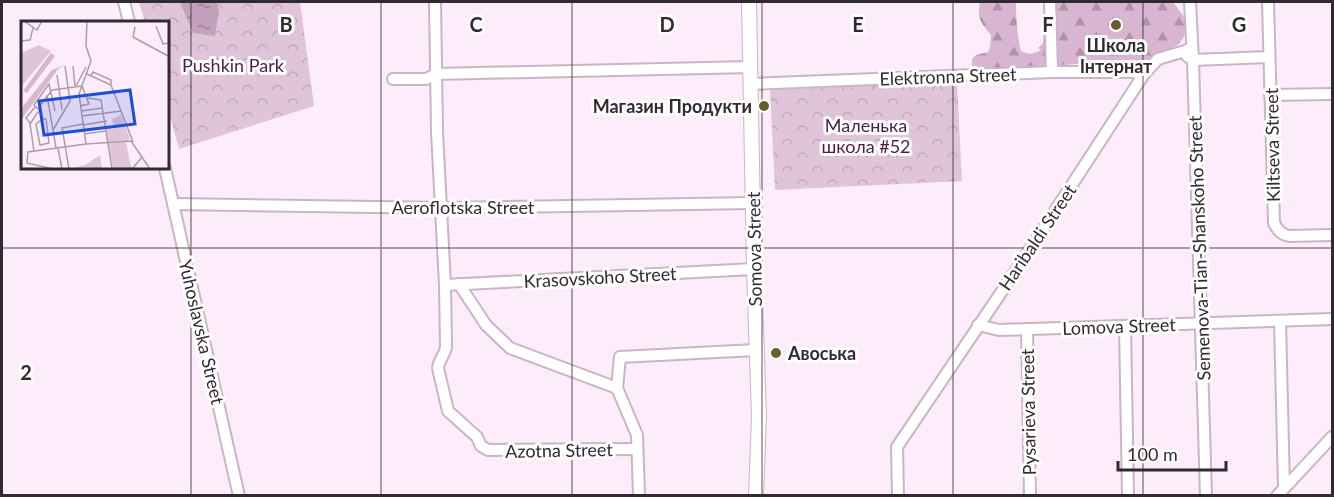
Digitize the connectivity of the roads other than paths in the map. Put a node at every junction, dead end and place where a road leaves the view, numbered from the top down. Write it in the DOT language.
graph roads {
  1 [pos="124,2"];
  2 [pos="435,2"];
  3 [pos="749,2"];
  4 [pos="1050,2"];
  5 [pos="1190,2"];
  6 [pos="1268,2"];
  7 [pos="129,21"];
  8 [pos="1192,47"];
  9 [pos="1179,53"];
  10 [pos="1269,57"];
  11 [pos="1193,60"];
  12 [pos="751,67"];
  13 [pos="1052,72"];
  14 [pos="436,74"];
  15 [pos="1144,74"];
  16 [pos="393,79"];
  17 [pos="752,84"];
  18 [pos="1332,94"];
  19 [pos="1270,95"];
  20 [pos="165,170"];
  21 [pos="753,203"];
  22 [pos="173,204"];
  23 [pos="442,208"];
  24 [pos="1332,234"];
  25 [pos="754,269"];
  26 [pos="459,284"];
  27 [pos="446,285"];
  28 [pos="1332,320"];
  29 [pos="1280,321"];
  30 [pos="1201,323"];
  31 [pos="978,325"];
  32 [pos="1125,326"];
  33 [pos="1027,329"];
  34 [pos="756,350"];
  35 [pos="617,388"];
  36 [pos="1332,438"];
  37 [pos="637,448"];
  38 [pos="1280,492"];
  39 [pos="239,495"];
  40 [pos="639,495"];
  41 [pos="756,495"];
  42 [pos="898,495"];
  43 [pos="1030,495"];
  44 [pos="1128,495"];
  45 [pos="1206,495"];
  1 -- 7 [label="street"];
  2 -- 14 [label="street, Azotna Street"];
  3 -- 12 [label="main road, Somova Street"];
  4 -- 13 [label="street"];
  5 -- 8 [label="street, Semenova-Tian-Shanskoho Street"];
  6 -- 10 [label="street, Kiltseva Street"];
  8 -- 9 [label="street, Haribaldi Street"];
  8 -- 11 [label="street, Semenova-Tian-Shanskoho Street"];
  9 -- 11 [label="street"];
  9 -- 15 [label="street, Haribaldi Street"];
  10 -- 11 [label="street"];
  10 -- 19 [label="street, Kiltseva Street"];
  11 -- 30 [label="street, Semenova-Tian-Shanskoho Street"];
  12 -- 14 [label="street"];
  12 -- 17 [label="main road, Somova Street"];
  13 -- 15 [label="street, Elektronna Street"];
  13 -- 17 [label="street, Elektronna Street"];
  14 -- 16 [label="street"];
  14 -- 23 [label="street, Azotna Street"];
  15 -- 31 [label="street, Haribaldi Street"];
  17 -- 21 [label="main road, Somova Street"];
  18 -- 19 [label="street"];
  19 -- 24 [label="street, Kiltseva Street"];
  20 -- 22 [label="street, Yuhoslavska Street"];
  21 -- 23 [label="street, Aeroflotska Street"];
  21 -- 25 [label="main road, Somova Street"];
  22 -- 23 [label="street, Aeroflotska Street"];
  22 -- 39 [label="street, Yuhoslavska Street"];
  23 -- 27 [label="street, Azotna Street"];
  25 -- 26 [label="street, Krasovskoho Street"];
  25 -- 34 [label="main road, Somova Street"];
  26 -- 27 [label="street, Krasovskoho Street"];
  26 -- 35 [label="street"];
  27 -- 37 [label="street, Azotna Street"];
  28 -- 29 [label="street, Lomova Street"];
  29 -- 30 [label="street, Lomova Street"];
  29 -- 38 [label="street"];
  30 -- 32 [label="street, Lomova Street"];
  30 -- 45 [label="street, Semenova-Tian-Shanskoho Street"];
  31 -- 33 [label="street, Lomova Street"];
  31 -- 42 [label="street, Haribaldi Street"];
  32 -- 33 [label="street, Lomova Street"];
  32 -- 44 [label="street"];
  33 -- 43 [label="street, Pysarieva Street"];
  34 -- 35 [label="street, Azotna Street"];
  34 -- 41 [label="main road, Somova Street"];
  35 -- 37 [label="street, Azotna Street"];
  36 -- 38 [label="street"];
  37 -- 40 [label="street, Azotna Street"];
}
